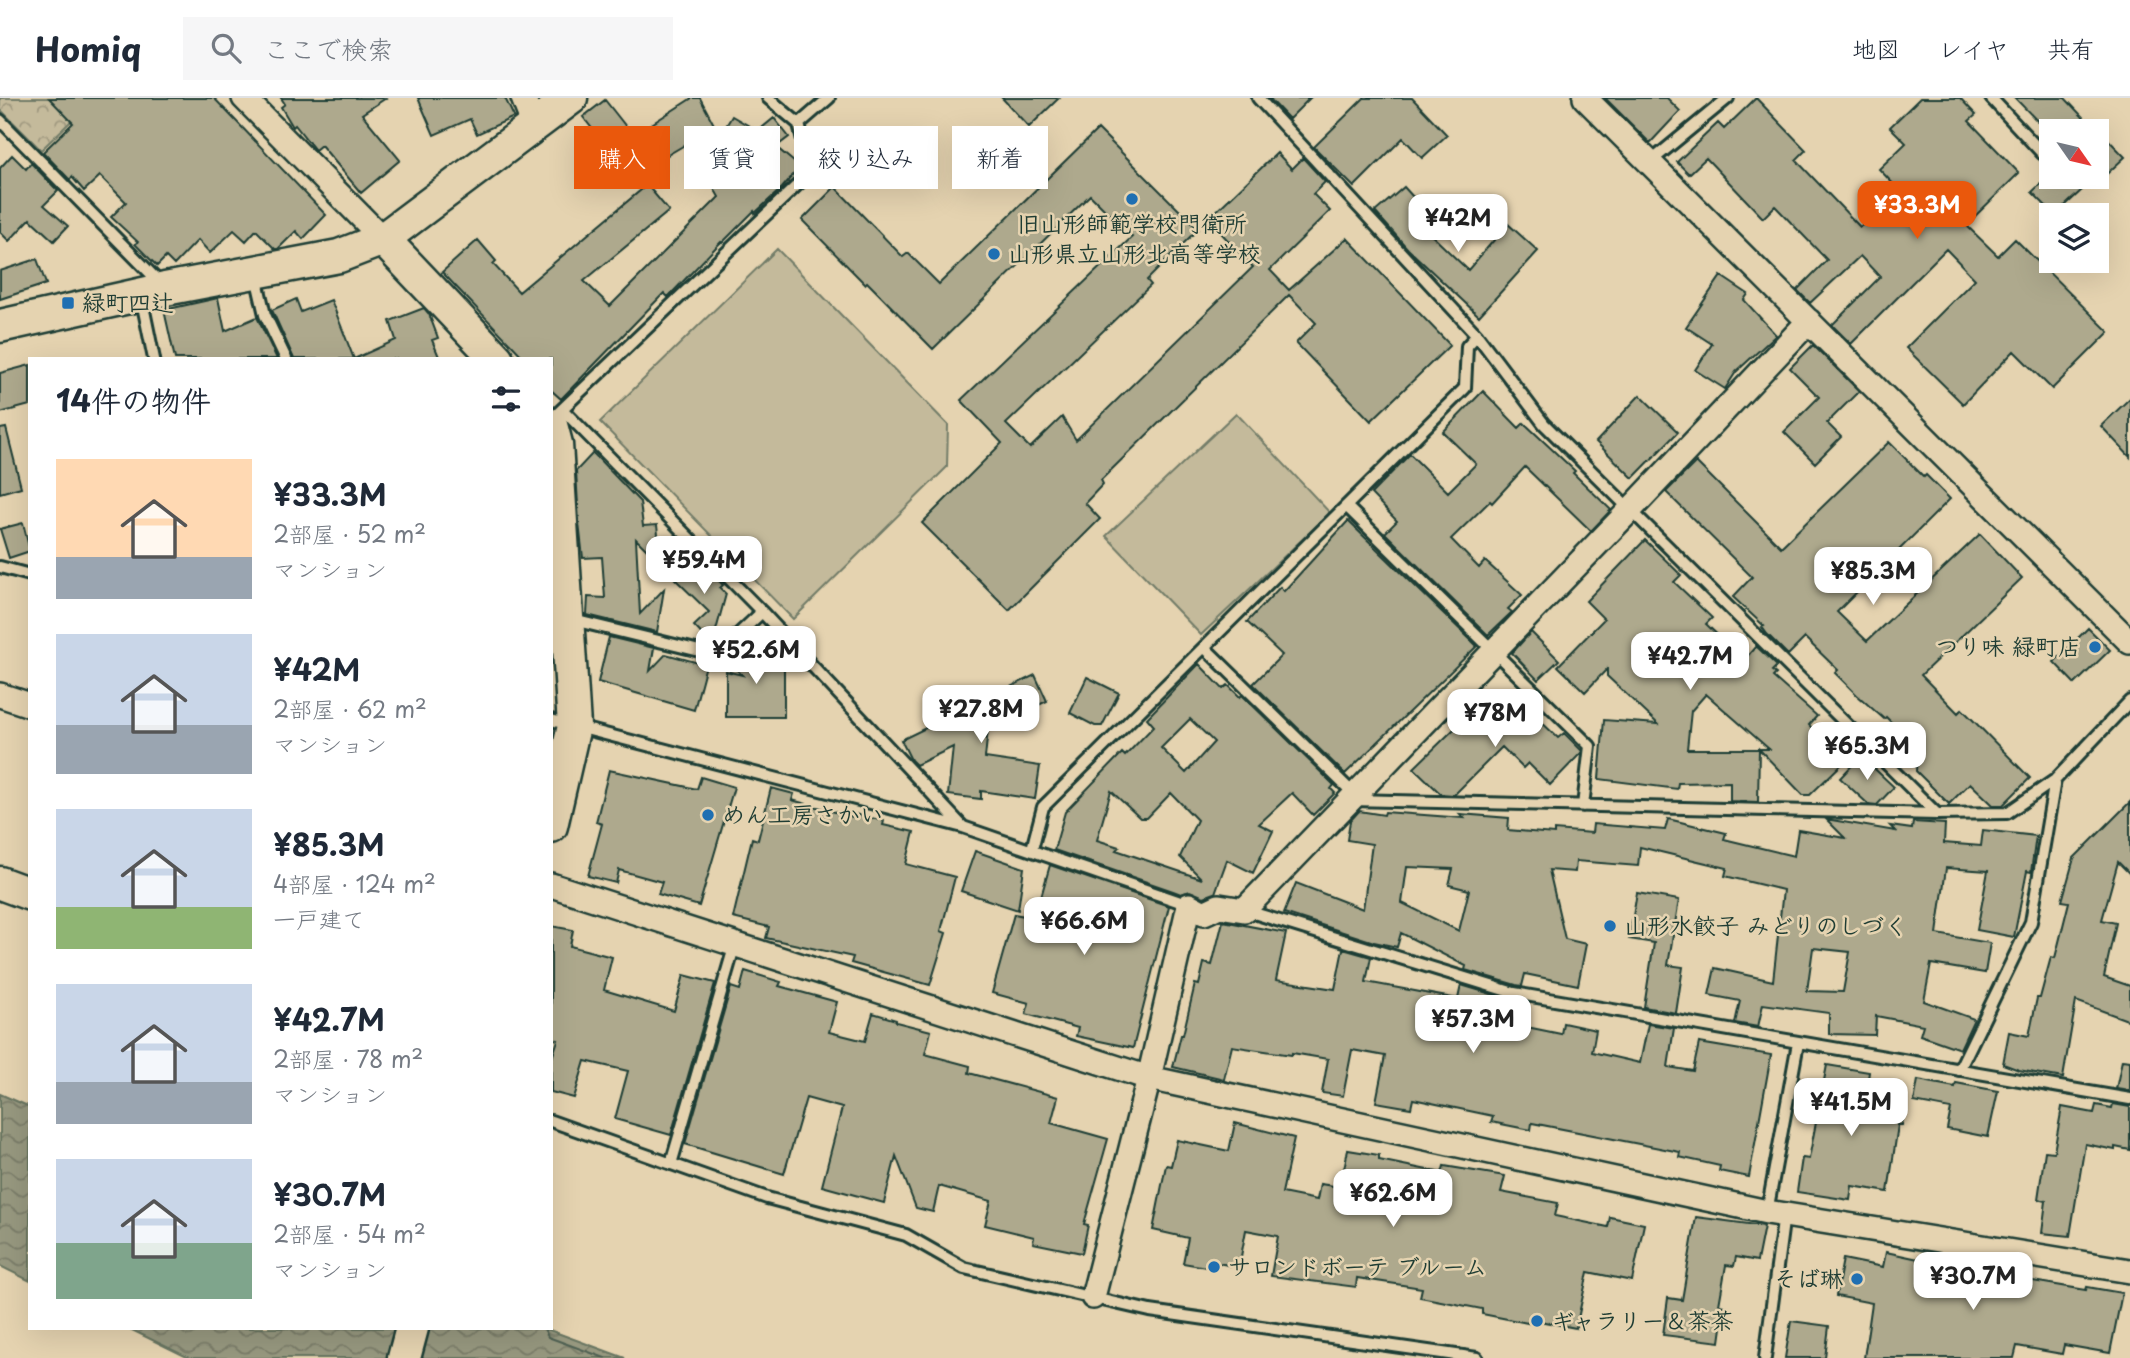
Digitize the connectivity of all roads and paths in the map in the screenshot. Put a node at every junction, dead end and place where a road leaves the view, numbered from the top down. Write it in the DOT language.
graph roads {
  1 [pos="244,98"];
  2 [pos="571,98"];
  3 [pos="768,98"];
  4 [pos="829,98"];
  5 [pos="1258,98"];
  6 [pos="1585,98"];
  7 [pos="1728,98"];
  8 [pos="1991,98"];
  9 [pos="528,112"];
  10 [pos="0,120"];
  11 [pos="799,124"];
  12 [pos="2039,151"];
  13 [pos="1648,163"];
  14 [pos="383,239"];
  15 [pos="256,272"];
  16 [pos="153,291"];
  17 [pos="1809,321"];
  18 [pos="0,326"];
  19 [pos="1477,335"];
  20 [pos="154,357"];
  21 [pos="285,357"];
  22 [pos="496,357"];
  23 [pos="557,418"];
  24 [pos="554,468"];
  25 [pos="1346,506"];
  26 [pos="1630,510"];
  27 [pos="0,567"];
  28 [pos="28,574"];
  29 [pos="762,612"];
  30 [pos="567,619"];
  31 [pos="2130,642"];
  32 [pos="1204,647"];
  33 [pos="1494,651"];
  34 [pos="0,695"];
  35 [pos="2130,701"];
  36 [pos="28,704"];
  37 [pos="562,723"];
  38 [pos="2055,780"];
  39 [pos="1352,797"];
  40 [pos="1583,806"];
  41 [pos="553,807"];
  42 [pos="1937,814"];
  43 [pos="963,827"];
  44 [pos="1032,849"];
  45 [pos="0,883"];
  46 [pos="553,886"];
  47 [pos="28,893"];
  48 [pos="1189,905"];
  49 [pos="1244,911"];
  50 [pos="736,944"];
  51 [pos="1798,1043"];
  52 [pos="1959,1070"];
  53 [pos="1149,1078"];
  54 [pos="2130,1099"];
  55 [pos="553,1122"];
  56 [pos="671,1164"];
  57 [pos="1776,1213"];
  58 [pos="2130,1271"];
  59 [pos="1093,1297"];
  60 [pos="411,1330"];
  61 [pos="404,1358"];
  62 [pos="1477,1358"];
  63 [pos="1765,1358"];
  1 -- 14 [label="street"];
  2 -- 9 [label="street"];
  3 -- 11 [label="lane"];
  4 -- 11 [label="lane"];
  5 -- 19 [label="lane"];
  6 -- 13 [label="street"];
  7 -- 13 [label="lane"];
  8 -- 12 [label="lane"];
  9 -- 14 [label="street"];
  10 -- 16 [label="lane"];
  11 -- 23 [label="lane"];
  13 -- 17 [label="street"];
  14 -- 15 [label="street"];
  14 -- 22 [label="street"];
  15 -- 16 [label="street"];
  15 -- 21 [label="lane"];
  16 -- 18 [label="street"];
  16 -- 20 [label="lane"];
  17 -- 26 [label="street"];
  17 -- 31 [label="street"];
  19 -- 25 [label="lane"];
  19 -- 26 [label="lane"];
  23 -- 24 [label="street"];
  23 -- 29 [label="lane"];
  24 -- 30 [label="street"];
  25 -- 32 [label="lane"];
  25 -- 33 [label="lane"];
  26 -- 33 [label="street"];
  26 -- 42 [label="lane"];
  27 -- 28 [label="lane"];
  29 -- 30 [label="lane"];
  29 -- 43 [label="lane"];
  30 -- 37 [label="street"];
  32 -- 39 [label="lane"];
  32 -- 44 [label="lane"];
  33 -- 39 [label="street"];
  33 -- 40 [label="lane"];
  34 -- 36 [label="street"];
  35 -- 38 [label="lane"];
  37 -- 41 [label="street"];
  37 -- 43 [label="lane"];
  38 -- 42 [label="lane"];
  38 -- 52 [label="lane"];
  39 -- 40 [label="lane"];
  39 -- 49 [label="street"];
  40 -- 42 [label="lane"];
  43 -- 44 [label="lane"];
  44 -- 48 [label="lane"];
  45 -- 47 [label="street"];
  46 -- 50 [label="street"];
  48 -- 49 [label="street"];
  48 -- 53 [label="street"];
  49 -- 51 [label="lane"];
  50 -- 53 [label="street"];
  50 -- 56 [label="lane"];
  51 -- 52 [label="lane"];
  51 -- 57 [label="lane"];
  52 -- 54 [label="lane"];
  53 -- 57 [label="street"];
  53 -- 59 [label="street"];
  55 -- 56 [label="lane"];
  56 -- 59 [label="lane"];
  57 -- 58 [label="street"];
  57 -- 63 [label="lane"];
  59 -- 62 [label="lane"];
  60 -- 61 [label="street"];
}
